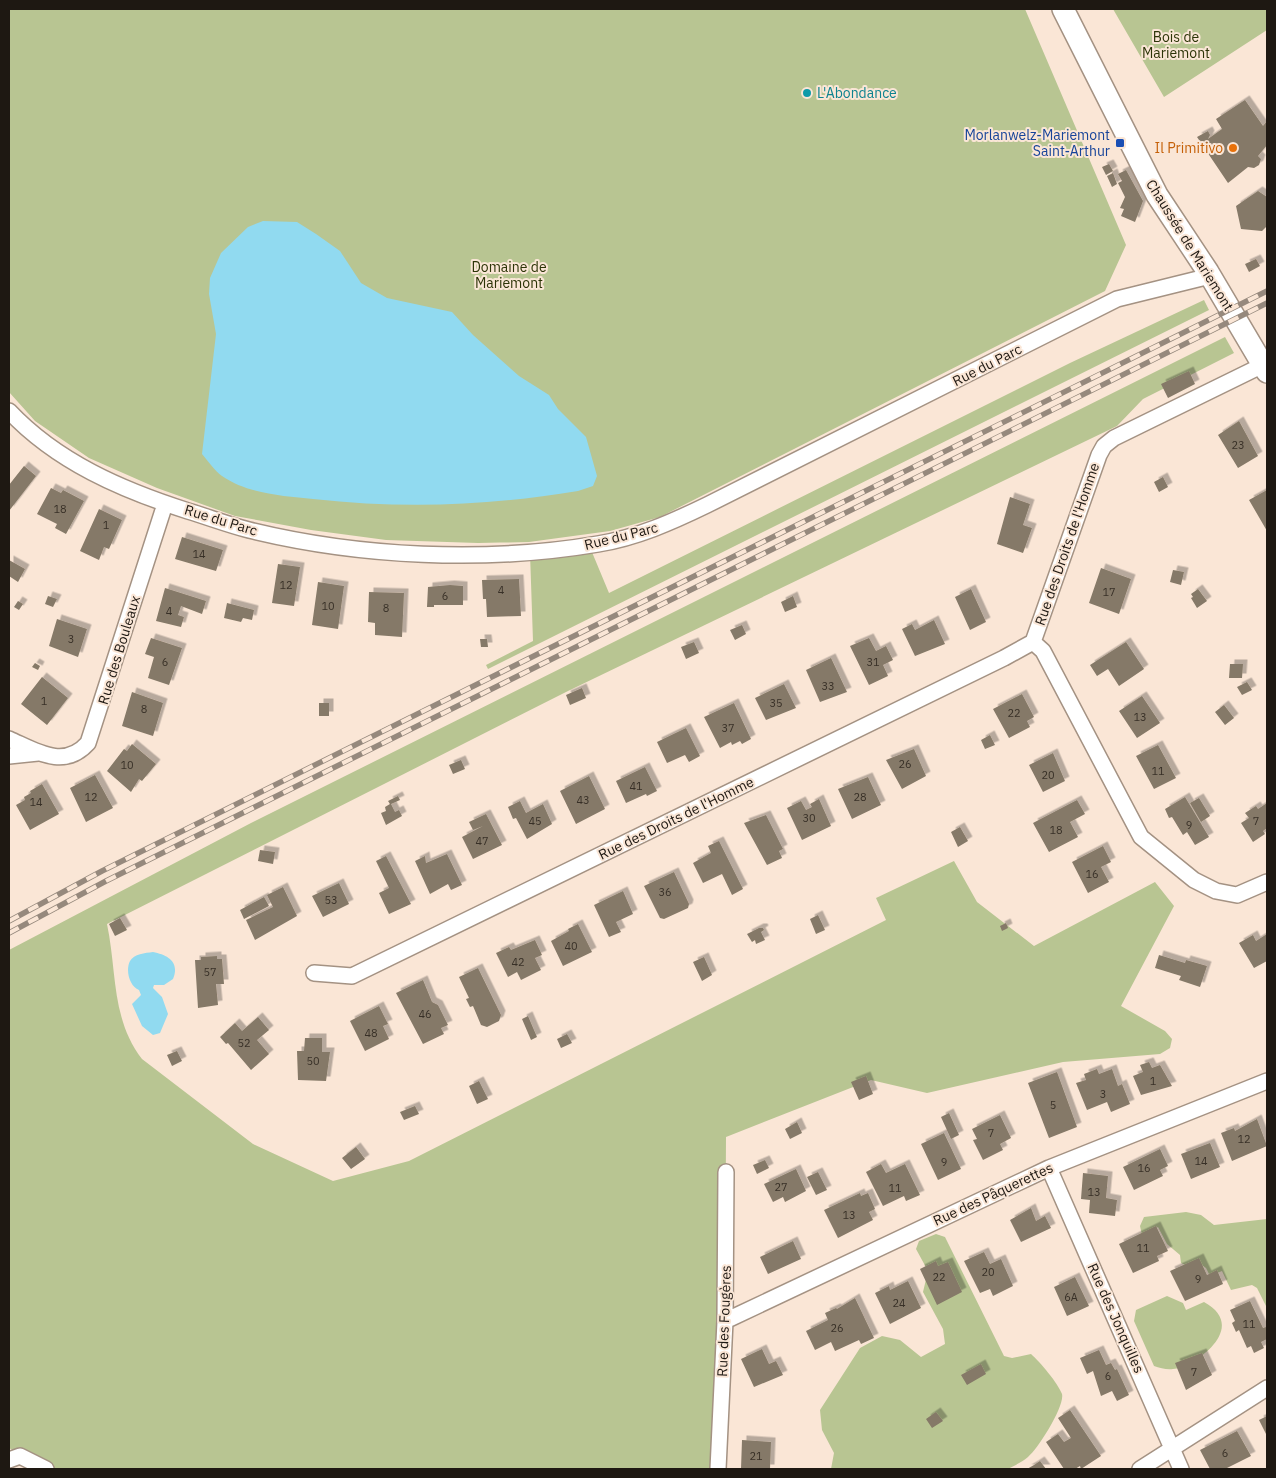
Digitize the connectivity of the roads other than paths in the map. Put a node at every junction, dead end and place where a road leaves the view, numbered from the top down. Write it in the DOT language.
graph roads {
  1 [pos="1063,9"];
  2 [pos="1208,272"];
  3 [pos="1265,369"];
  4 [pos="9,411"];
  5 [pos="165,504"];
  6 [pos="1033,642"];
  7 [pos="9,738"];
  8 [pos="9,750"];
  9 [pos="39,753"];
  10 [pos="9,756"];
  11 [pos="1267,882"];
  12 [pos="314,973"];
  13 [pos="1267,1081"];
  14 [pos="1049,1168"];
  15 [pos="726,1172"];
  16 [pos="725,1321"];
  17 [pos="1267,1388"];
  18 [pos="1173,1448"];
  19 [pos="9,1460"];
  20 [pos="46,1469"];
  21 [pos="718,1469"];
  22 [pos="1140,1469"];
  23 [pos="1181,1469"];
  1 -- 2 [label="street, Chaussée de Mariemont"];
  2 -- 3 [label="street, Chaussée de Mariemont"];
  2 -- 5 [label="street, Rue du Parc"];
  3 -- 6 [label="street, Rue des Droits de l'Homme"];
  4 -- 5 [label="street, Rue du Parc"];
  5 -- 9 [label="street, Rue des Bouleaux"];
  6 -- 11 [label="street, Rue des Droits de l'Homme"];
  6 -- 12 [label="street, Rue des Droits de l'Homme"];
  7 -- 9 [label="street, Rue des Bouleaux"];
  8 -- 9 [label="street"];
  9 -- 10 [label="street, Rue des Bouleaux"];
  13 -- 14 [label="street, Rue des Pâquerettes"];
  14 -- 16 [label="street, Rue des Pâquerettes"];
  14 -- 18 [label="street, Rue des Jonquilles"];
  15 -- 16 [label="street, Rue des Fougères"];
  16 -- 21 [label="street, Rue des Fougères"];
  17 -- 18 [label="street"];
  18 -- 22 [label="street"];
  18 -- 23 [label="street, Rue des Jonquilles"];
  19 -- 20 [label="street"];
}
